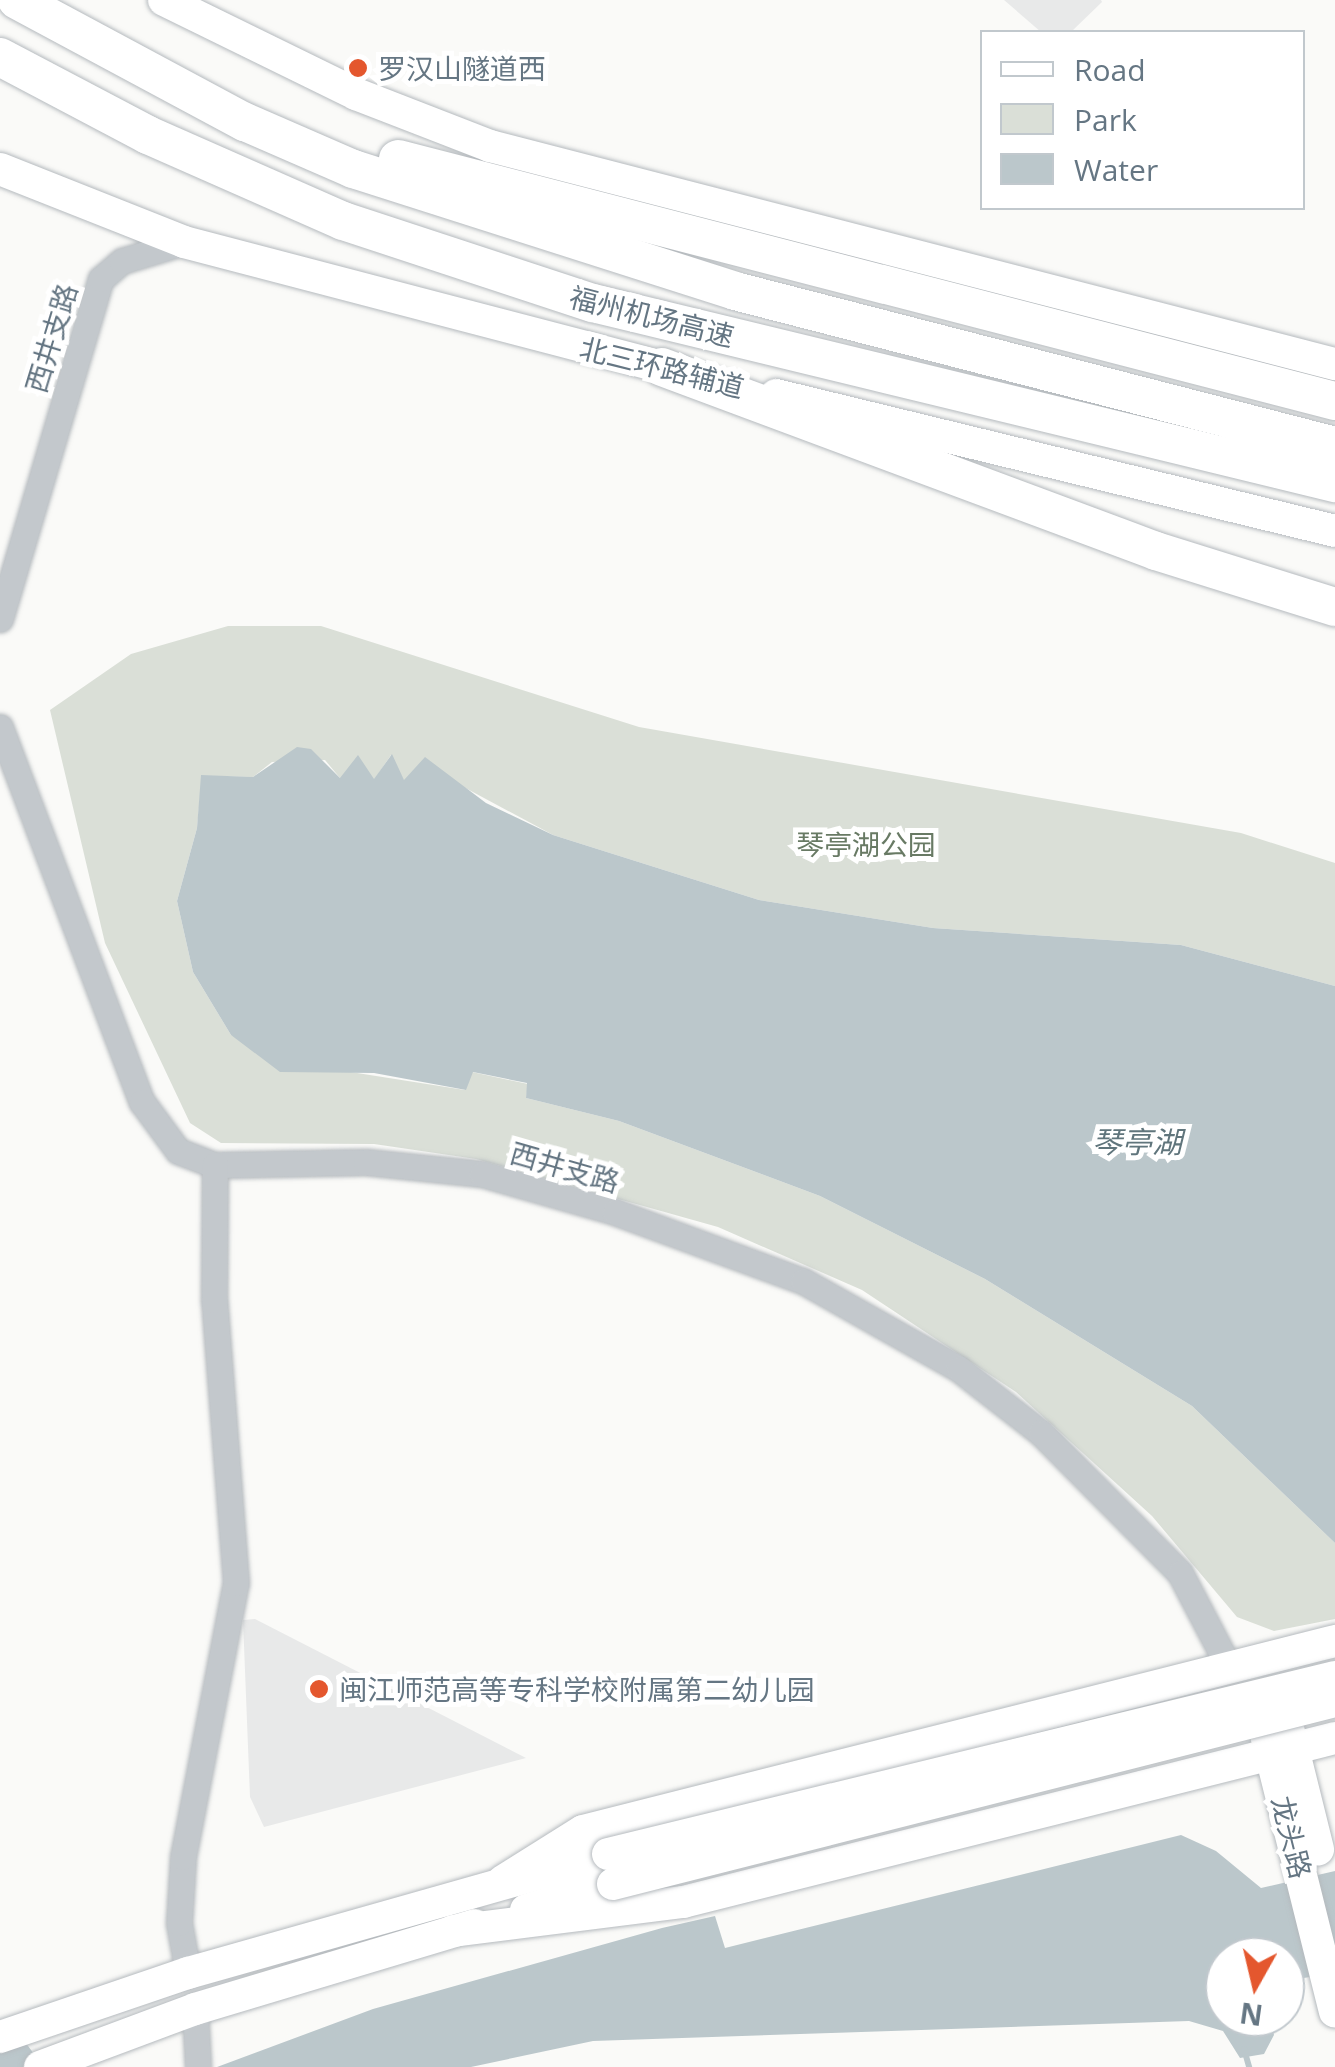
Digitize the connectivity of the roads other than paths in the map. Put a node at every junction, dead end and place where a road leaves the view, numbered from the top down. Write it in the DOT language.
graph roads {
  1 [pos="17,0"];
  2 [pos="164,0"];
  3 [pos="0,57"];
  4 [pos="245,122"];
  5 [pos="0,169"];
  6 [pos="184,242"];
  7 [pos="1335,364"];
  8 [pos="662,367"];
  9 [pos="1155,402"];
  10 [pos="1335,402"];
  11 [pos="1335,431"];
  12 [pos="1335,446"];
  13 [pos="1194,448"];
  14 [pos="1335,483"];
  15 [pos="1335,510"];
  16 [pos="1335,531"];
  17 [pos="1335,607"];
  18 [pos="0,618"];
  19 [pos="0,728"];
  20 [pos="215,1165"];
  21 [pos="1335,1641"];
  22 [pos="1248,1663"];
  23 [pos="1335,1677"];
  24 [pos="1335,1701"];
  25 [pos="1033,1714"];
  26 [pos="1335,1738"];
  27 [pos="1282,1752"];
  28 [pos="1070,1807"];
  29 [pos="1309,1859"];
  30 [pos="611,1869"];
  31 [pos="503,1881"];
  32 [pos="1335,1922"];
  33 [pos="454,1932"];
  34 [pos="188,1973"];
  35 [pos="195,2008"];
  36 [pos="1335,2012"];
  37 [pos="14,2032"];
  38 [pos="50,2063"];
  39 [pos="198,2067"];
  1 -- 4 [label="highway, 福州机场高速"];
  2 -- 7 [label="main road"];
  3 -- 13 [label="highway, 福州机场高速"];
  4 -- 9 [label="highway, 福州机场高速"];
  4 -- 10 [label="highway"];
  5 -- 6 [label="main road, 北三环路辅道"];
  6 -- 8 [label="main road, 北三环路辅道"];
  6 -- 18 [label="street, 西井支路"];
  8 -- 16 [label="main road, 北三环路辅道"];
  8 -- 17 [label="highway"];
  9 -- 11 [label="highway"];
  9 -- 12 [label="highway, 福州机场高速"];
  13 -- 14 [label="highway, 福州机场高速"];
  13 -- 15 [label="highway"];
  19 -- 20 [label="street, 西井支路"];
  20 -- 22 [label="street, 西井支路"];
  20 -- 34 [label="street"];
  21 -- 22 [label="main road"];
  22 -- 25 [label="main road"];
  22 -- 27 [label="main road, 龙头路"];
  23 -- 30 [label="main road, bridge"];
  24 -- 30 [label="main road, bridge"];
  25 -- 28 [label="main road"];
  25 -- 31 [label="main road"];
  26 -- 27 [label="main road"];
  27 -- 28 [label="main road"];
  27 -- 29 [label="main road, 龙头路"];
  28 -- 33 [label="main road"];
  29 -- 32 [label="main road, 龙头路"];
  29 -- 36 [label="main road, 龙头路"];
  30 -- 31 [label="main road"];
  30 -- 33 [label="main road"];
  31 -- 34 [label="main road"];
  33 -- 35 [label="main road"];
  34 -- 37 [label="main road"];
  35 -- 38 [label="main road"];
  35 -- 39 [label="street"];
}
